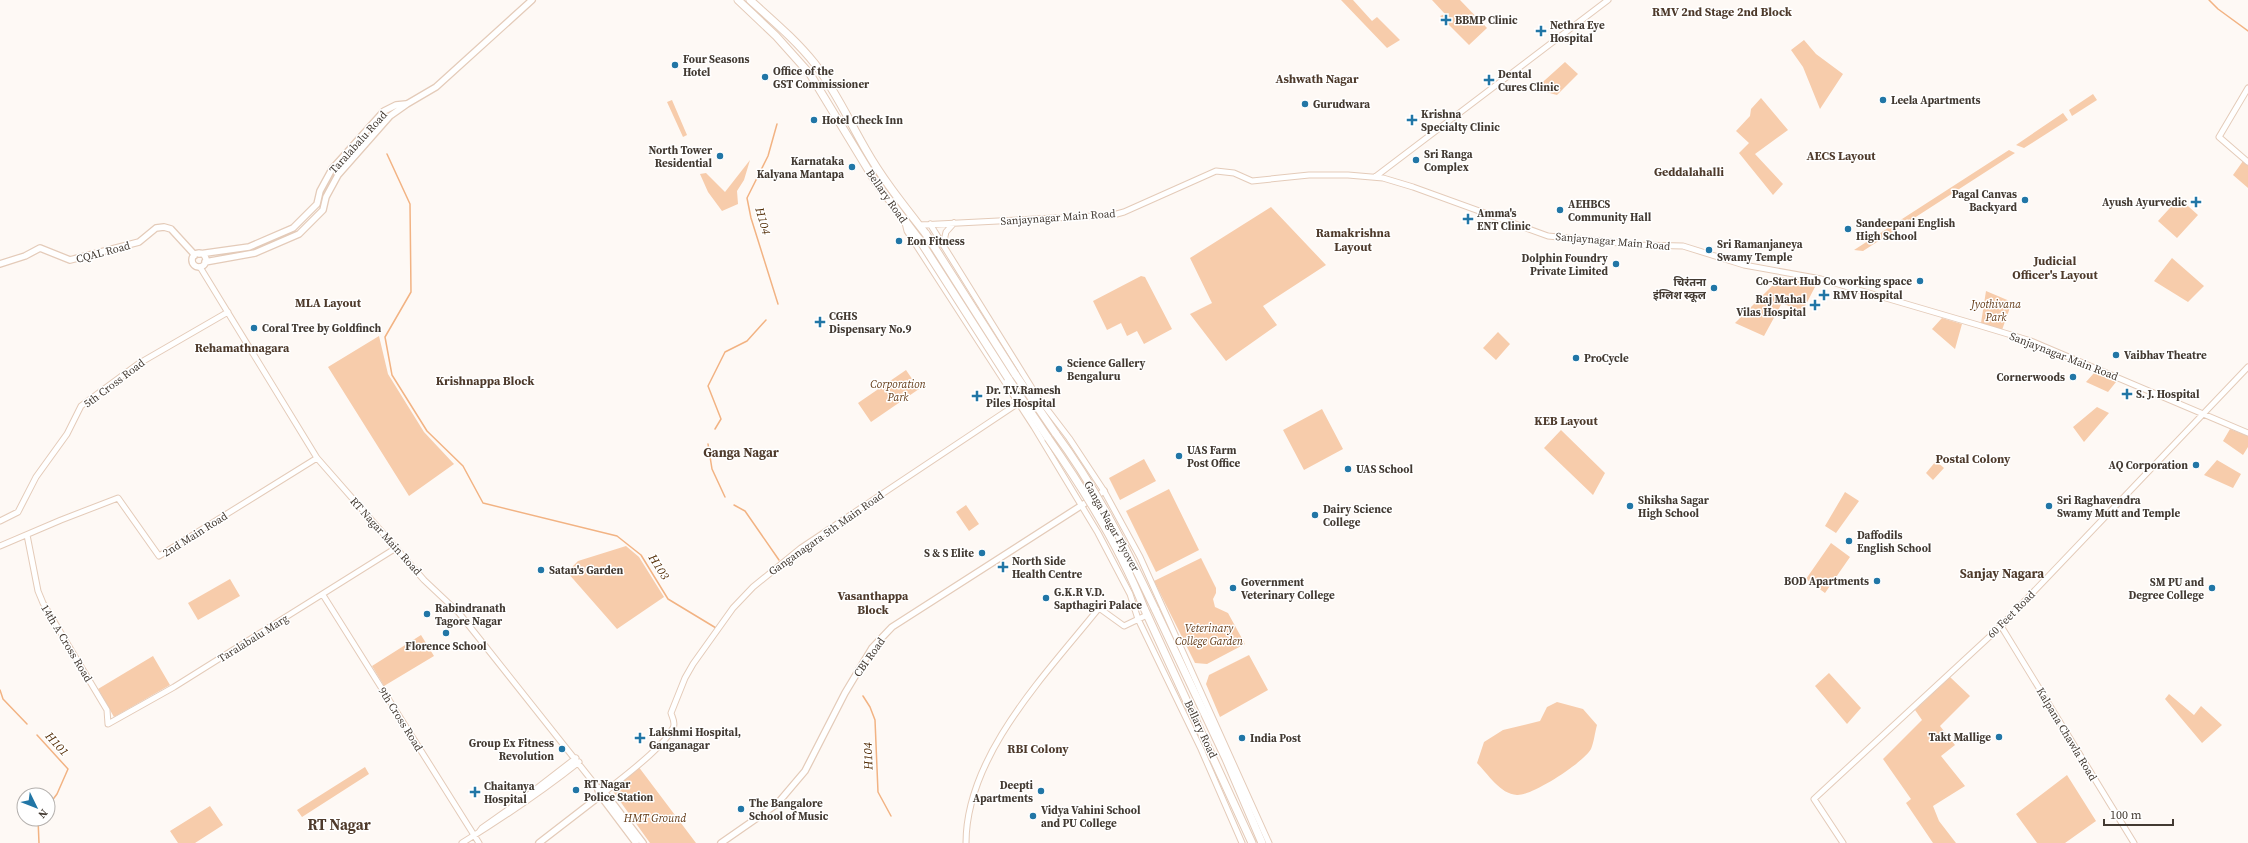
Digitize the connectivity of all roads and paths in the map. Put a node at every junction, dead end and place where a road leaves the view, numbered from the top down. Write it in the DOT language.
graph roads {
  1 [pos="532,0"];
  2 [pos="738,0"];
  3 [pos="750,0"];
  4 [pos="1608,0"];
  5 [pos="2248,88"];
  6 [pos="407,104"];
  7 [pos="2248,162"];
  8 [pos="1375,177"];
  9 [pos="905,223"];
  10 [pos="954,224"];
  11 [pos="925,225"];
  12 [pos="943,246"];
  13 [pos="196,255"];
  14 [pos="0,264"];
  15 [pos="203,265"];
  16 [pos="954,266"];
  17 [pos="936,277"];
  18 [pos="965,280"];
  19 [pos="945,292"];
  20 [pos="228,312"];
  21 [pos="2248,367"];
  22 [pos="1012,376"];
  23 [pos="1034,397"];
  24 [pos="1021,402"];
  25 [pos="2204,413"];
  26 [pos="2248,433"];
  27 [pos="317,458"];
  28 [pos="1104,491"];
  29 [pos="1081,505"];
  30 [pos="0,521"];
  31 [pos="27,535"];
  32 [pos="0,546"];
  33 [pos="396,548"];
  34 [pos="323,595"];
  35 [pos="1147,615"];
  36 [pos="1138,619"];
  37 [pos="2001,626"];
  38 [pos="1181,658"];
  39 [pos="108,724"];
  40 [pos="578,760"];
  41 [pos="597,787"];
  42 [pos="602,793"];
  43 [pos="477,834"];
  44 [pos="462,843"];
  45 [pos="479,843"];
  46 [pos="539,843"];
  47 [pos="636,843"];
  48 [pos="643,843"];
  49 [pos="722,843"];
  50 [pos="966,843"];
  51 [pos="1242,843"];
  52 [pos="1252,843"];
  53 [pos="1262,843"];
  54 [pos="1269,843"];
  55 [pos="1843,843"];
  56 [pos="2134,843"];
  1 -- 6 [label="main road, Taralabalu Road"];
  2 -- 9 [label="highway, Bellary Road"];
  3 -- 11 [label="highway, Bellary Road"];
  4 -- 8 [label="street"];
  5 -- 7 [label="street"];
  6 -- 13 [label="main road, Taralabalu Road"];
  6 -- 15 [label="main road, Taralabalu Road"];
  8 -- 10 [label="street, Sanjaynagar Main Road"];
  8 -- 25 [label="street, Sanjaynagar Main Road"];
  9 -- 17 [label="street"];
  9 -- 22 [label="highway, Bellary Road, bridge"];
  10 -- 11 [label="street, Sanjaynagar Main Road"];
  10 -- 12 [label="street"];
  11 -- 12 [label="street"];
  11 -- 16 [label="street"];
  11 -- 22 [label="highway, Bellary Road, bridge"];
  12 -- 16 [label="street"];
  13 -- 14 [label="main road, CQAL Road"];
  13 -- 15 [label="main road"];
  13 -- 15 [label="main road"];
  15 -- 20 [label="street, RT Nagar Main Road"];
  16 -- 17 [label="street"];
  16 -- 18 [label="street"];
  17 -- 19 [label="street"];
  18 -- 19 [label="street"];
  18 -- 23 [label="street"];
  19 -- 24 [label="street"];
  20 -- 27 [label="street, RT Nagar Main Road"];
  20 -- 30 [label="street, 5th Cross Road"];
  21 -- 25 [label="street, 60 Feet Road"];
  22 -- 23 [label="highway, Bellary Road"];
  22 -- 24 [label="highway, Bellary Road"];
  23 -- 28 [label="street"];
  23 -- 38 [label="highway, Ganga Nagar Flyover, bridge"];
  24 -- 29 [label="street"];
  24 -- 35 [label="highway, Ganga Nagar Flyover, bridge"];
  24 -- 42 [label="street, Ganganagara 5th Main Road"];
  25 -- 26 [label="street, Sanjaynagar Main Road"];
  25 -- 37 [label="street, 60 Feet Road"];
  27 -- 31 [label="street, 2nd Main Road"];
  27 -- 33 [label="street, RT Nagar Main Road"];
  28 -- 29 [label="main road, CBI Road"];
  28 -- 38 [label="street"];
  29 -- 36 [label="street"];
  29 -- 49 [label="main road, CBI Road"];
  31 -- 32 [label="street, 2nd Main Road"];
  31 -- 39 [label="street, 14th A Cross Road"];
  33 -- 34 [label="street, Taralabalu Marg"];
  33 -- 40 [label="street, RT Nagar Main Road"];
  34 -- 39 [label="street, Taralabalu Marg"];
  34 -- 43 [label="street, 9th Cross Road"];
  35 -- 36 [label="street"];
  35 -- 52 [label="highway, Bellary Road"];
  36 -- 50 [label="street"];
  36 -- 51 [label="street"];
  37 -- 55 [label="street, 60 Feet Road"];
  37 -- 56 [label="street, Kalpana Chawla Road"];
  38 -- 53 [label="highway, Bellary Road"];
  38 -- 54 [label="street"];
  40 -- 41 [label="street, RT Nagar Main Road"];
  40 -- 43 [label="street"];
  41 -- 42 [label="main road, RT Nagar Main Road"];
  42 -- 46 [label="main road"];
  42 -- 47 [label="main road, RT Nagar Main Road"];
  42 -- 48 [label="main road, RT Nagar Main Road"];
  43 -- 44 [label="street"];
  43 -- 45 [label="street, 9th Cross Road"];
}
